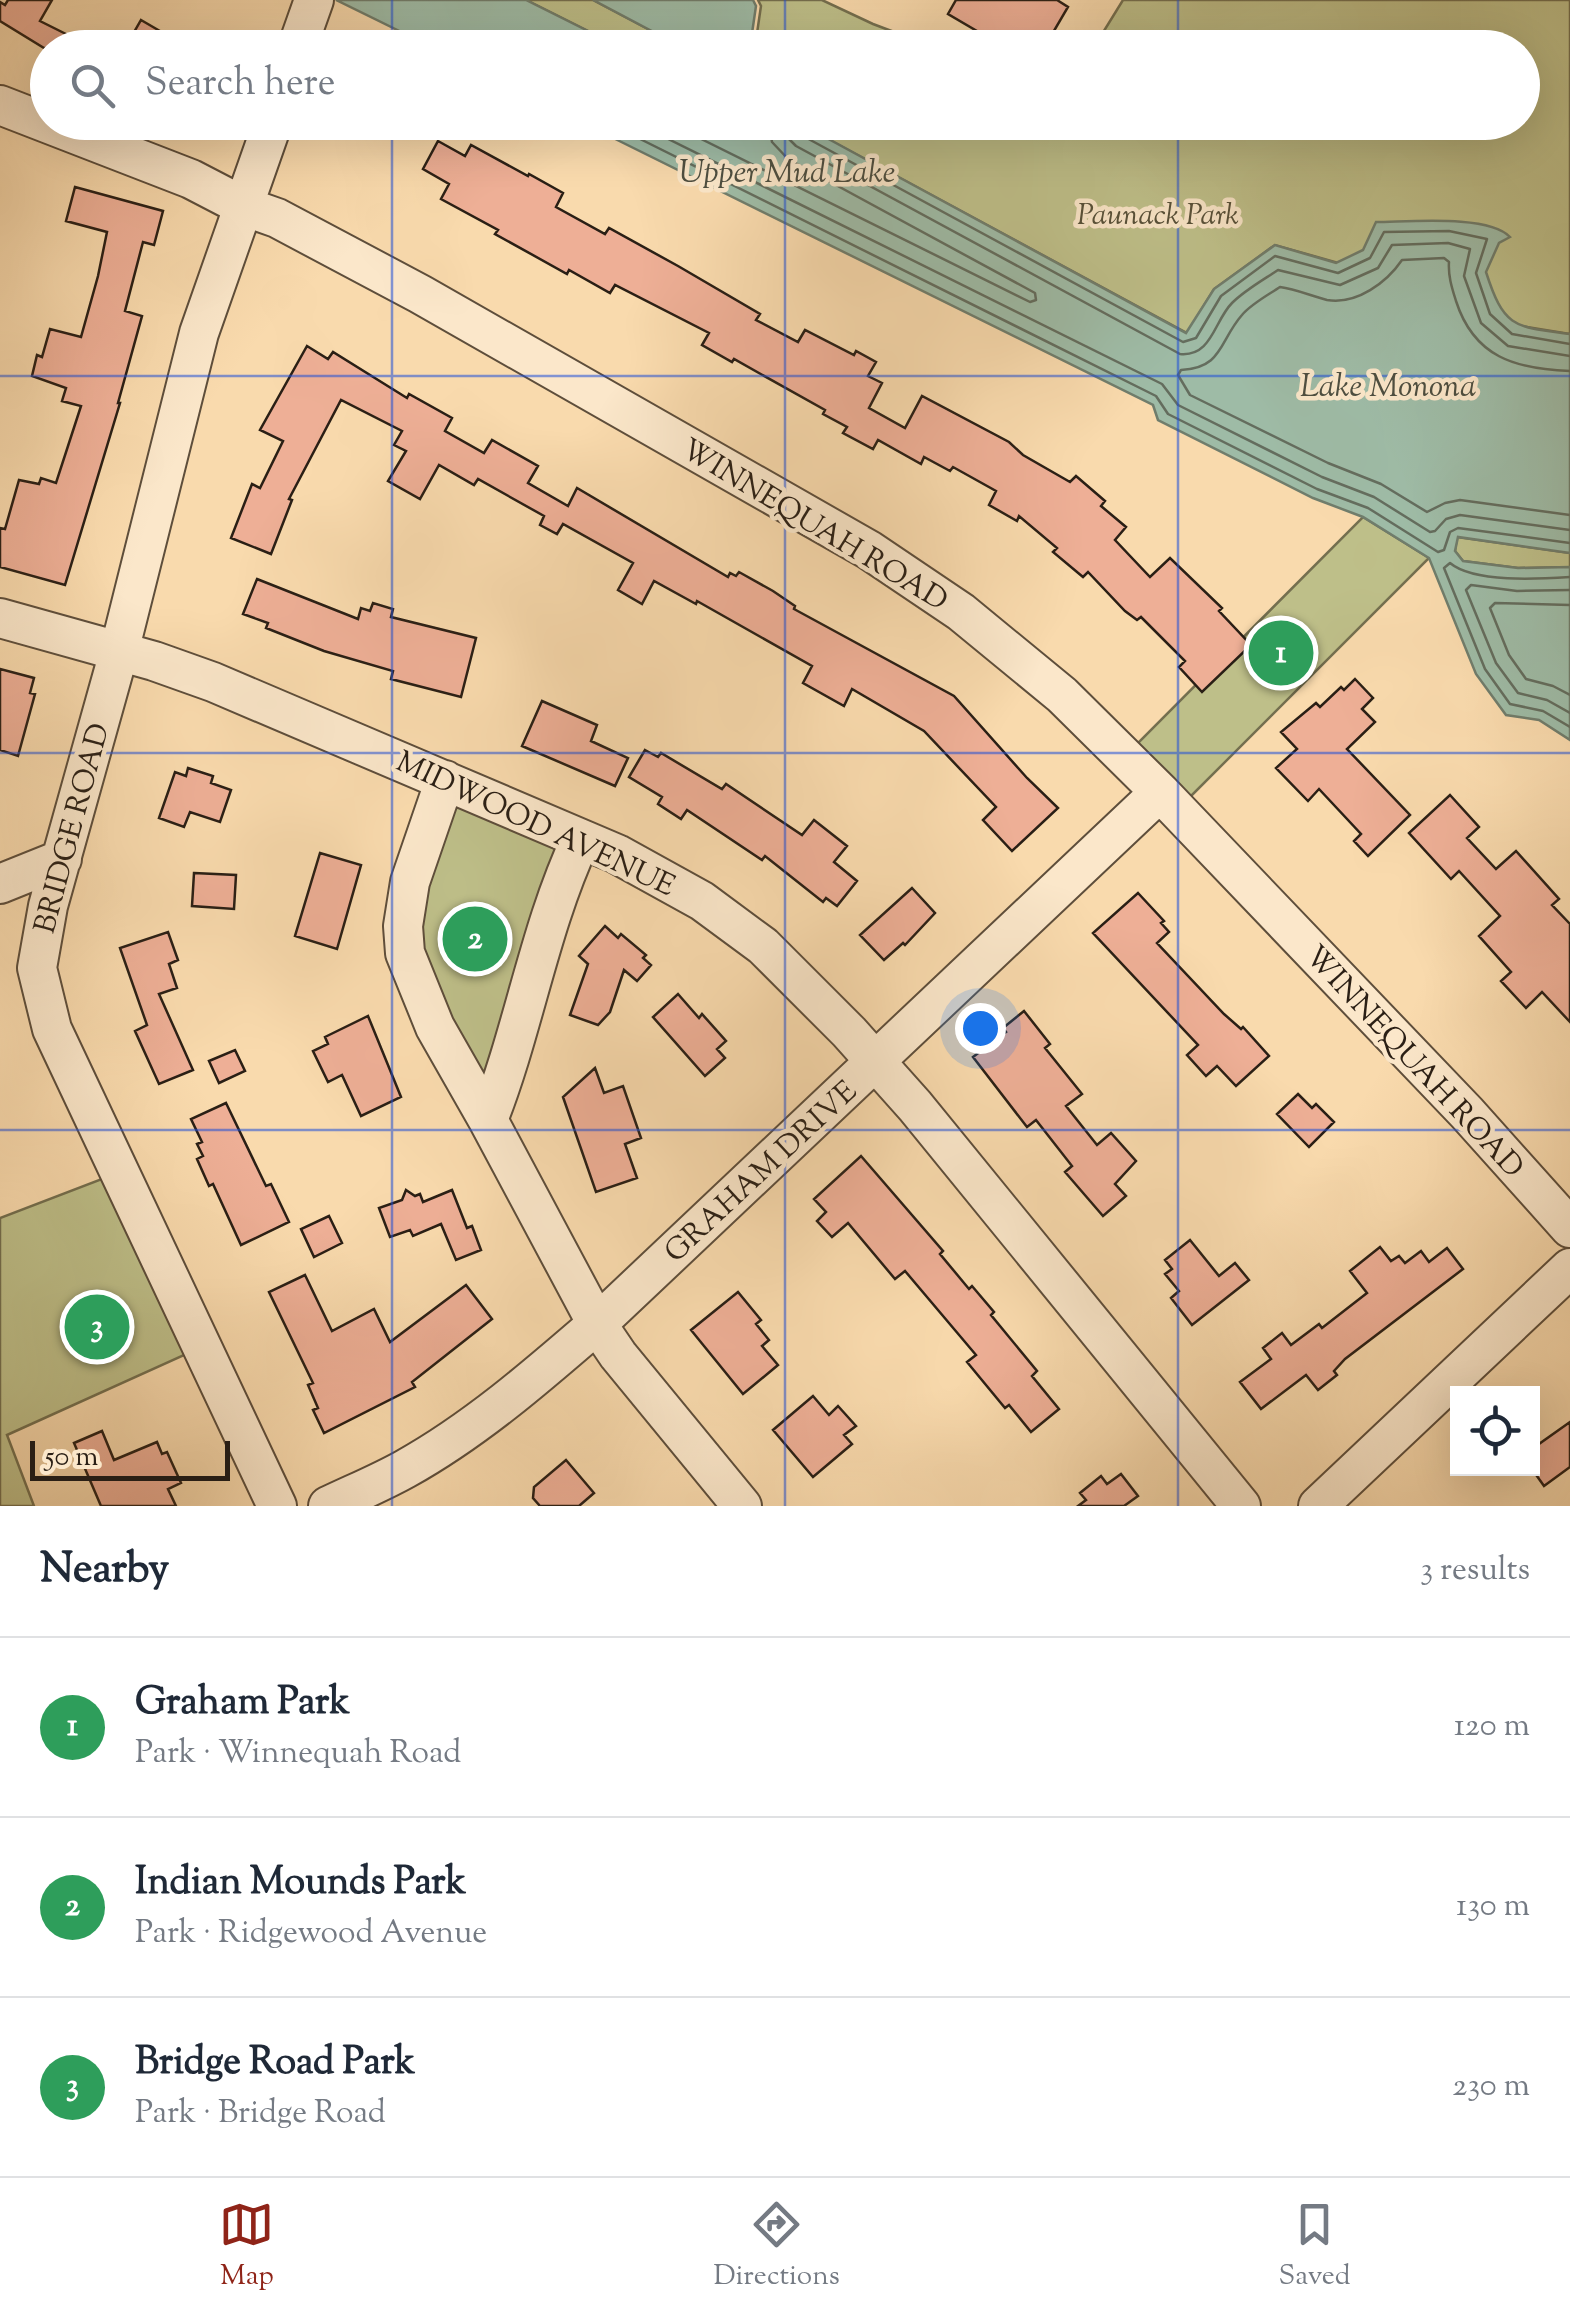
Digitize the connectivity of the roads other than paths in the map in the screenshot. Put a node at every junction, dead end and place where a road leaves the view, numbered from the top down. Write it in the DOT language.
graph roads {
  1 [pos="0,105"];
  2 [pos="30,117"];
  3 [pos="90,140"];
  4 [pos="267,140"];
  5 [pos="243,206"];
  6 [pos="0,618"];
  7 [pos="119,652"];
  8 [pos="445,780"];
  9 [pos="1160,792"];
  10 [pos="581,839"];
  11 [pos="62,859"];
  12 [pos="0,884"];
  13 [pos="876,1061"];
  14 [pos="488,1120"];
  15 [pos="1570,1228"];
  16 [pos="1570,1268"];
  17 [pos="597,1324"];
  18 [pos="278,1506"];
  19 [pos="328,1506"];
  20 [pos="742,1506"];
  21 [pos="1241,1506"];
  22 [pos="1318,1506"];
  1 -- 2 [label="street, WINNEQUAH ROAD"];
  3 -- 5 [label="street, WINNEQUAH ROAD"];
  4 -- 5 [label="street, BRIDGE ROAD"];
  5 -- 7 [label="street, BRIDGE ROAD"];
  5 -- 9 [label="street, WINNEQUAH ROAD"];
  6 -- 7 [label="street, MIDWOOD AVENUE"];
  7 -- 8 [label="street, MIDWOOD AVENUE"];
  7 -- 11 [label="street, BRIDGE ROAD"];
  8 -- 10 [label="street, MIDWOOD AVENUE"];
  8 -- 14 [label="street"];
  9 -- 13 [label="street, GRAHAM DRIVE"];
  9 -- 15 [label="street, WINNEQUAH ROAD"];
  10 -- 13 [label="street, MIDWOOD AVENUE"];
  10 -- 14 [label="street"];
  11 -- 12 [label="street"];
  11 -- 18 [label="street, BRIDGE ROAD"];
  13 -- 17 [label="street, GRAHAM DRIVE"];
  13 -- 21 [label="street, MIDWOOD AVENUE"];
  14 -- 17 [label="street"];
  16 -- 22 [label="street"];
  17 -- 19 [label="street, GRAHAM DRIVE"];
  17 -- 20 [label="street"];
}
